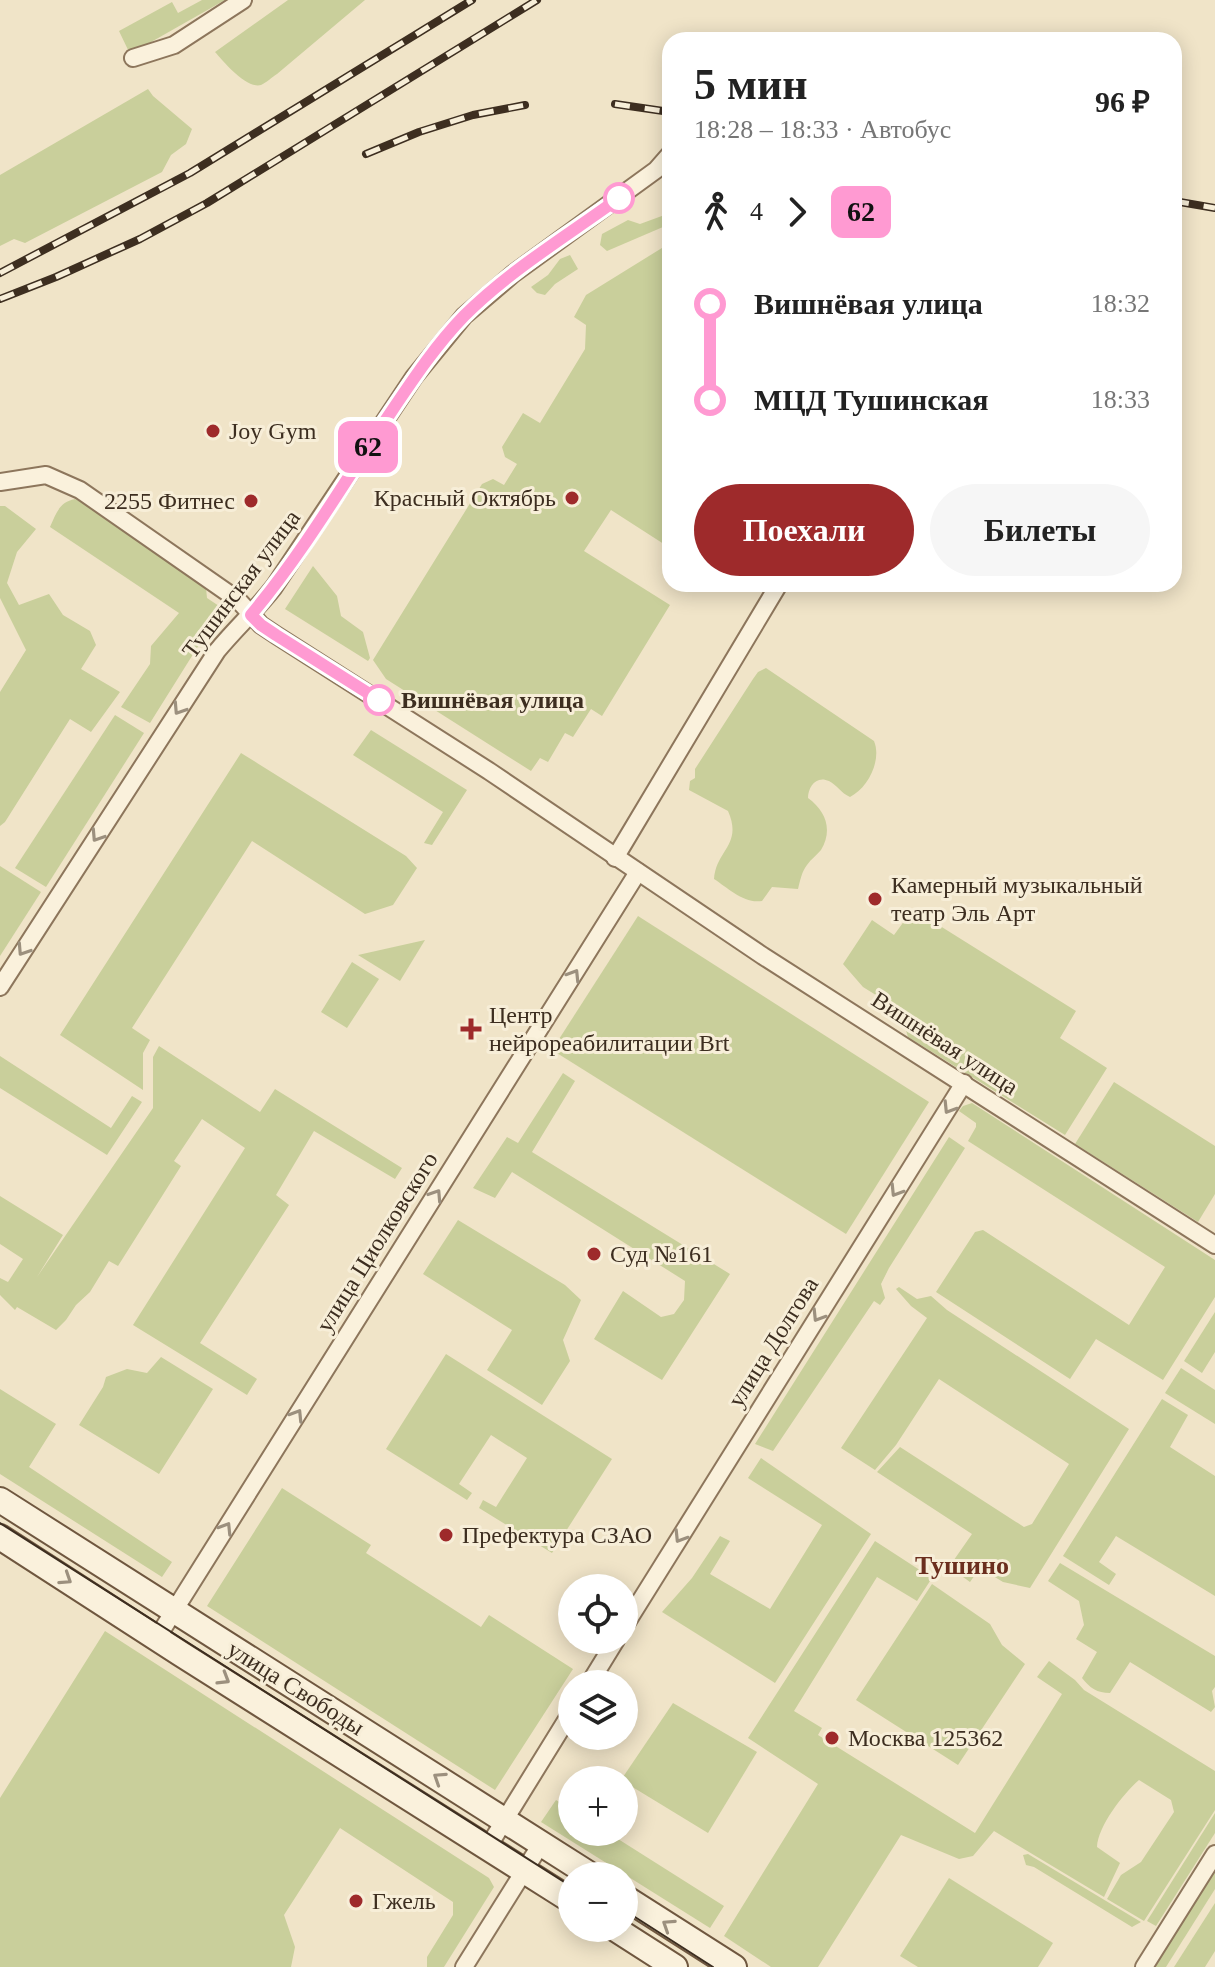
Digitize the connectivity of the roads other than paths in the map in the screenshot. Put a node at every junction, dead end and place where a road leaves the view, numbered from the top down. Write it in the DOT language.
graph roads {
  1 [pos="243,0"];
  2 [pos="133,58"];
  3 [pos="662,163"];
  4 [pos="0,482"];
  5 [pos="774,592"];
  6 [pos="251,615"];
  7 [pos="615,858"];
  8 [pos="638,872"];
  9 [pos="0,987"];
  10 [pos="964,1083"];
  11 [pos="1215,1245"];
  12 [pos="0,1500"];
  13 [pos="0,1537"];
  14 [pos="638,1605"];
  15 [pos="174,1611"];
  16 [pos="157,1638"];
  17 [pos="558,1733"];
  18 [pos="504,1820"];
  19 [pos="541,1844"];
  20 [pos="488,1847"];
  21 [pos="1215,1854"];
  22 [pos="570,1862"];
  23 [pos="524,1871"];
  24 [pos="558,1892"];
  25 [pos="638,1906"];
  26 [pos="636,1942"];
  27 [pos="464,1967"];
  28 [pos="675,1967"];
  29 [pos="734,1967"];
  30 [pos="1144,1967"];
  1 -- 2 [label="street"];
  3 -- 6 [label="street, Тушинская улица"];
  4 -- 6 [label="street, Вишнёвая улица"];
  5 -- 7 [label="street"];
  6 -- 7 [label="street, Вишнёвая улица"];
  6 -- 9 [label="street, Тушинская улица, one-way"];
  7 -- 8 [label="street, Вишнёвая улица"];
  8 -- 10 [label="street, Вишнёвая улица"];
  15 -- 8 [label="street, улица Циолковского, one-way"];
  10 -- 11 [label="street, Вишнёвая улица"];
  10 -- 14 [label="street, улица Долгова, one-way"];
  12 -- 15 [label="main road, улица Свободы"];
  13 -- 16 [label="main road, улица Свободы, one-way"];
  15 -- 16 [label="street, улица Циолковского"];
  18 -- 15 [label="main road, улица Свободы, one-way"];
  16 -- 20 [label="main road, улица Свободы, one-way"];
  17 -- 18 [label="street"];
  18 -- 19 [label="main road, улица Свободы"];
  18 -- 20 [label="street"];
  19 -- 22 [label="main road, улица Свободы"];
  19 -- 23 [label="street"];
  20 -- 23 [label="main road, улица Свободы"];
  21 -- 30 [label="street"];
  23 -- 24 [label="main road, улица Свободы"];
  23 -- 27 [label="street"];
  29 -- 25 [label="main road, one-way"];
  26 -- 28 [label="main road"];
}
